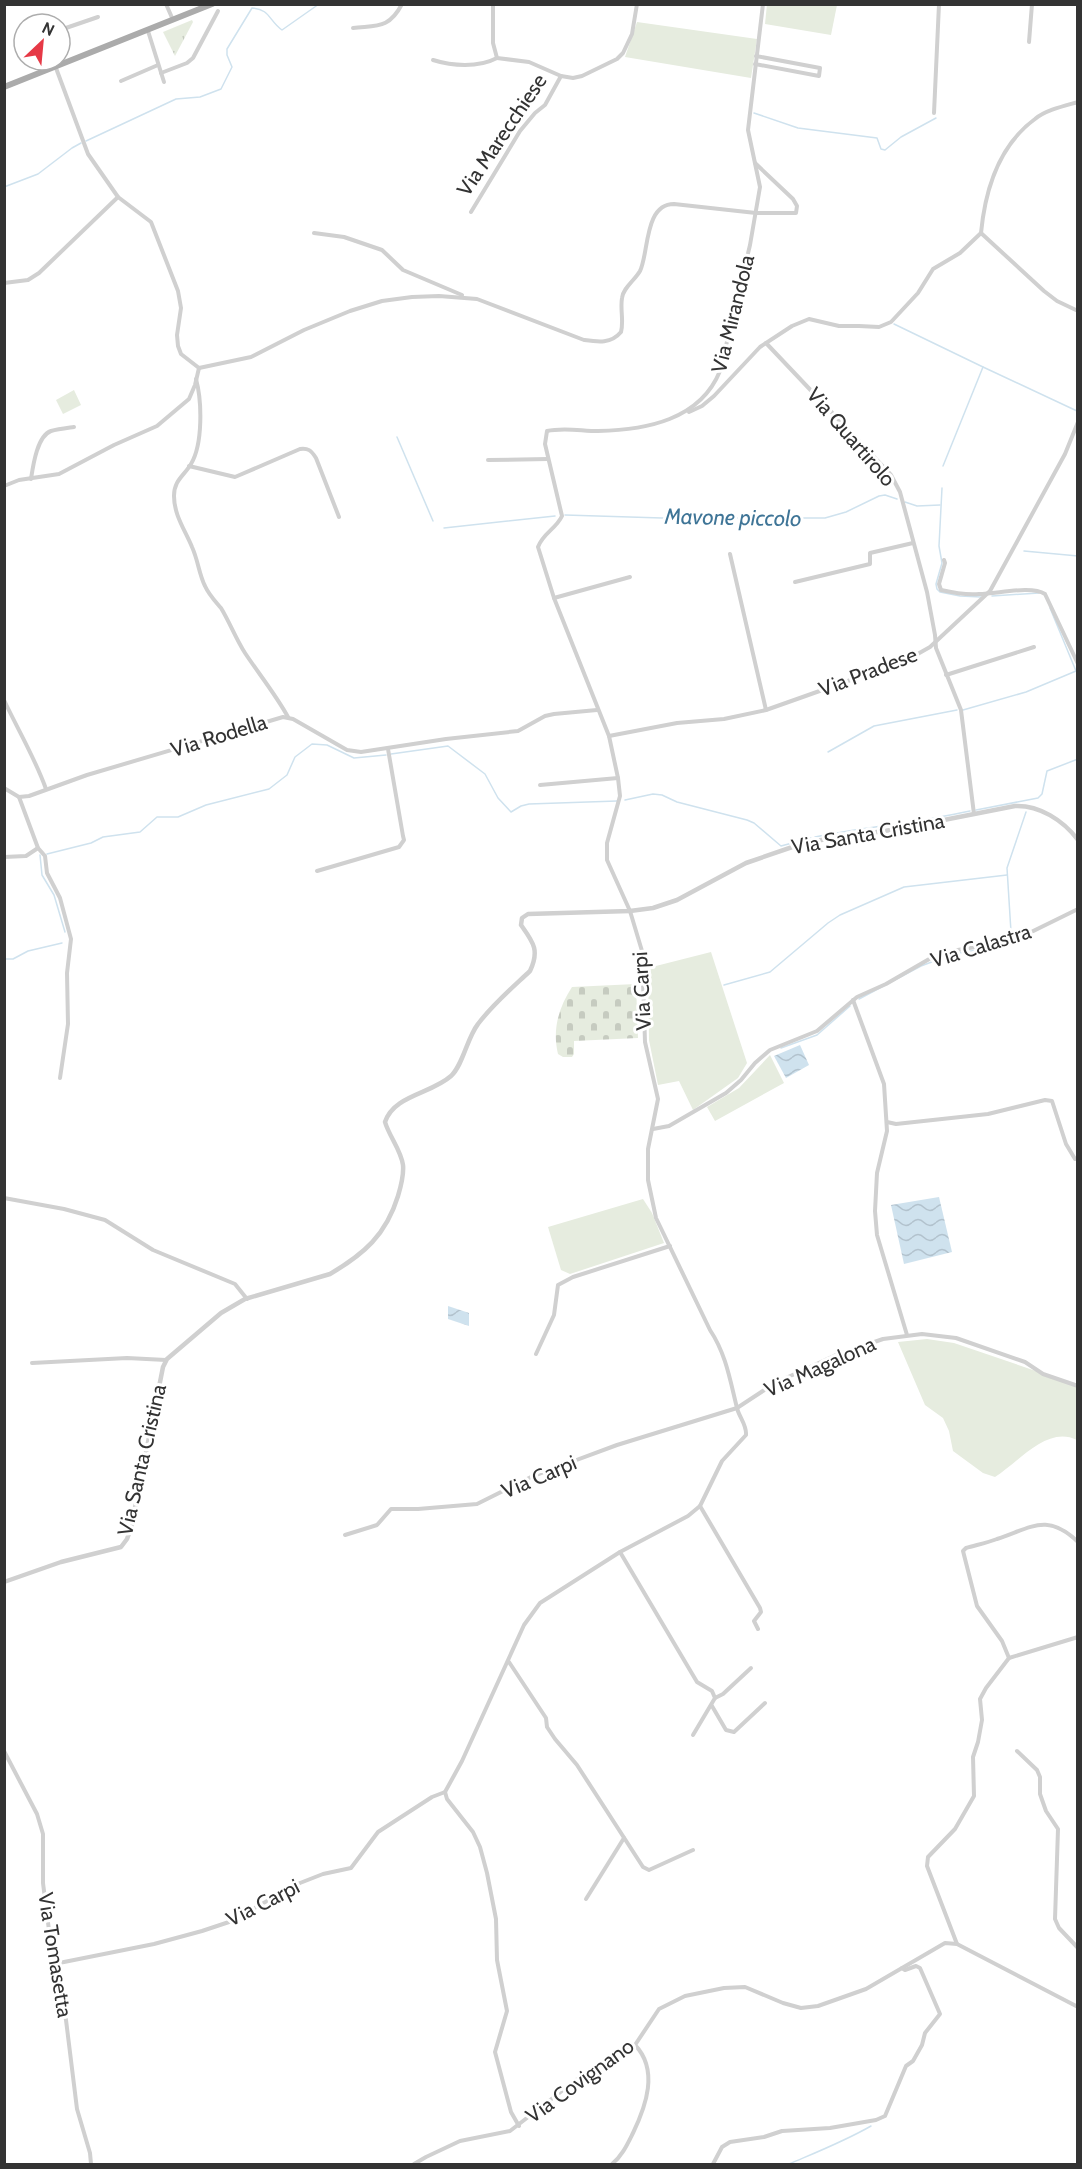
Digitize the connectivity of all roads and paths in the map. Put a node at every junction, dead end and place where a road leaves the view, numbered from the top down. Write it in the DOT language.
graph roads {
  1 [pos="166,4"];
  2 [pos="212,4"];
  3 [pos="402,4"];
  4 [pos="493,4"];
  5 [pos="637,4"];
  6 [pos="763,4"];
  7 [pos="939,4"];
  8 [pos="1032,4"];
  9 [pos="218,11"];
  10 [pos="98,17"];
  11 [pos="173,20"];
  12 [pos="72,26"];
  13 [pos="353,28"];
  14 [pos="145,32"];
  15 [pos="1029,42"];
  16 [pos="756,56"];
  17 [pos="72,57"];
  18 [pos="496,58"];
  19 [pos="433,60"];
  20 [pos="755,64"];
  21 [pos="158,65"];
  22 [pos="36,72"];
  23 [pos="58,72"];
  24 [pos="160,73"];
  25 [pos="561,76"];
  26 [pos="121,81"];
  27 [pos="164,82"];
  28 [pos="4,87"];
  29 [pos="1077,102"];
  30 [pos="934,113"];
  31 [pos="755,164"];
  32 [pos="118,197"];
  33 [pos="471,212"];
  34 [pos="756,213"];
  35 [pos="314,233"];
  36 [pos="981,233"];
  37 [pos="4,283"];
  38 [pos="469,297"];
  39 [pos="1077,311"];
  40 [pos="766,342"];
  41 [pos="198,368"];
  42 [pos="196,379"];
  43 [pos="687,412"];
  44 [pos="1077,422"];
  45 [pos="74,427"];
  46 [pos="548,459"];
  47 [pos="488,460"];
  48 [pos="189,466"];
  49 [pos="31,478"];
  50 [pos="4,486"];
  51 [pos="339,517"];
  52 [pos="913,543"];
  53 [pos="730,554"];
  54 [pos="944,560"];
  55 [pos="630,577"];
  56 [pos="795,582"];
  57 [pos="988,594"];
  58 [pos="554,598"];
  59 [pos="936,642"];
  60 [pos="1034,647"];
  61 [pos="1077,664"];
  62 [pos="946,675"];
  63 [pos="4,700"];
  64 [pos="597,710"];
  65 [pos="766,710"];
  66 [pos="288,717"];
  67 [pos="609,736"];
  68 [pos="388,749"];
  69 [pos="618,778"];
  70 [pos="540,785"];
  71 [pos="4,788"];
  72 [pos="46,789"];
  73 [pos="19,797"];
  74 [pos="974,815"];
  75 [pos="1077,840"];
  76 [pos="38,849"];
  77 [pos="4,857"];
  78 [pos="317,871"];
  79 [pos="1077,909"];
  80 [pos="630,911"];
  81 [pos="853,1000"];
  82 [pos="60,1078"];
  83 [pos="887,1122"];
  84 [pos="653,1129"];
  85 [pos="1075,1159"];
  86 [pos="4,1198"];
  87 [pos="670,1246"];
  88 [pos="247,1299"];
  89 [pos="907,1335"];
  90 [pos="536,1354"];
  91 [pos="166,1360"];
  92 [pos="32,1363"];
  93 [pos="1077,1386"];
  94 [pos="737,1407"];
  95 [pos="700,1506"];
  96 [pos="345,1535"];
  97 [pos="1077,1542"];
  98 [pos="620,1552"];
  99 [pos="4,1582"];
  100 [pos="758,1629"];
  101 [pos="1077,1637"];
  102 [pos="1009,1658"];
  103 [pos="509,1661"];
  104 [pos="751,1668"];
  105 [pos="715,1698"];
  106 [pos="765,1703"];
  107 [pos="712,1705"];
  108 [pos="693,1735"];
  109 [pos="4,1751"];
  110 [pos="1017,1751"];
  111 [pos="445,1792"];
  112 [pos="624,1838"];
  113 [pos="693,1850"];
  114 [pos="586,1899"];
  115 [pos="957,1944"];
  116 [pos="1077,1948"];
  117 [pos="54,1964"];
  118 [pos="902,1968"];
  119 [pos="1077,2007"];
  120 [pos="635,2045"];
  121 [pos="519,2126"];
  122 [pos="92,2164"];
  123 [pos="414,2164"];
  124 [pos="612,2164"];
  125 [pos="714,2164"];
  1 -- 11 [label="street"];
  2 -- 11 [label="main road"];
  3 -- 13 [label="street"];
  4 -- 18 [label="street"];
  5 -- 25 [label="street, Via Marecchiese"];
  6 -- 16 [label="street, Via Mirandola"];
  7 -- 30 [label="street"];
  8 -- 15 [label="street"];
  9 -- 24 [label="street"];
  10 -- 12 [label="street"];
  11 -- 14 [label="main road"];
  14 -- 17 [label="main road"];
  14 -- 21 [label="street"];
  16 -- 20 [label="street, Via Mirandola"];
  16 -- 20 [label="street"];
  18 -- 19 [label="street, Via Marecchiese"];
  18 -- 25 [label="street, Via Marecchiese"];
  20 -- 31 [label="street, Via Mirandola"];
  21 -- 24 [label="street"];
  21 -- 26 [label="street"];
  22 -- 28 [label="main road"];
  23 -- 32 [label="street"];
  24 -- 27 [label="street"];
  25 -- 33 [label="street, Via Marecchiese"];
  29 -- 36 [label="street"];
  31 -- 34 [label="street, Via Mirandola"];
  31 -- 34 [label="street"];
  32 -- 37 [label="street"];
  32 -- 41 [label="street"];
  34 -- 38 [label="street"];
  34 -- 43 [label="street, Via Mirandola"];
  35 -- 38 [label="street"];
  36 -- 39 [label="street"];
  36 -- 40 [label="street"];
  38 -- 41 [label="street"];
  40 -- 43 [label="street"];
  40 -- 52 [label="street, Via Quartirolo"];
  41 -- 42 [label="street"];
  42 -- 48 [label="street"];
  42 -- 49 [label="street"];
  43 -- 46 [label="street, Via Mirandola"];
  44 -- 57 [label="street, Via Pradese"];
  45 -- 49 [label="street"];
  46 -- 47 [label="street"];
  46 -- 58 [label="street, Via Mirandola"];
  48 -- 51 [label="street"];
  48 -- 66 [label="street"];
  49 -- 50 [label="street"];
  52 -- 56 [label="street"];
  52 -- 59 [label="street, Via Quartirolo"];
  53 -- 65 [label="street"];
  54 -- 57 [label="street"];
  55 -- 58 [label="street"];
  57 -- 59 [label="street, Via Pradese"];
  57 -- 61 [label="street"];
  58 -- 64 [label="street, Via Mirandola"];
  59 -- 62 [label="street, Via Quartirolo"];
  59 -- 65 [label="street, Via Pradese"];
  60 -- 62 [label="street"];
  62 -- 74 [label="street, Via Quartirolo"];
  63 -- 72 [label="street"];
  64 -- 67 [label="street, Via Mirandola"];
  64 -- 68 [label="street, Via Rodella"];
  65 -- 67 [label="street, Via Pradese"];
  66 -- 68 [label="street, Via Rodella"];
  66 -- 72 [label="street, Via Rodella"];
  67 -- 69 [label="street, Via Mirandola"];
  68 -- 78 [label="street"];
  69 -- 70 [label="street"];
  69 -- 80 [label="street, Via Mirandola"];
  71 -- 73 [label="street"];
  72 -- 73 [label="street, Via Rodella"];
  73 -- 76 [label="street"];
  74 -- 75 [label="street, Via Santa Cristina"];
  74 -- 80 [label="street, Via Santa Cristina"];
  76 -- 77 [label="street"];
  76 -- 82 [label="street"];
  79 -- 81 [label="street, Via Calastra"];
  80 -- 84 [label="street, Via Carpi"];
  80 -- 88 [label="street, Via Santa Cristina"];
  81 -- 83 [label="street"];
  81 -- 84 [label="street, Via Calastra"];
  83 -- 85 [label="street"];
  83 -- 89 [label="street"];
  84 -- 87 [label="street, Via Carpi"];
  86 -- 88 [label="street"];
  87 -- 90 [label="street"];
  87 -- 94 [label="street, Via Carpi"];
  88 -- 91 [label="street, Via Santa Cristina"];
  89 -- 93 [label="street, Via Magalona"];
  89 -- 94 [label="street, Via Magalona"];
  91 -- 92 [label="street, Via Santa Cristina"];
  91 -- 99 [label="street, Via Santa Cristina"];
  94 -- 95 [label="street, Via Carpi"];
  94 -- 96 [label="street, Via Carpi"];
  95 -- 98 [label="street, Via Carpi"];
  95 -- 100 [label="street"];
  97 -- 102 [label="street"];
  98 -- 103 [label="street, Via Carpi"];
  98 -- 105 [label="street"];
  101 -- 102 [label="street"];
  102 -- 115 [label="street"];
  103 -- 111 [label="street, Via Carpi"];
  103 -- 112 [label="street"];
  104 -- 105 [label="street"];
  105 -- 107 [label="street"];
  106 -- 107 [label="street"];
  107 -- 108 [label="street"];
  109 -- 117 [label="street, Via Tomasetta"];
  110 -- 116 [label="street"];
  111 -- 117 [label="street, Via Carpi"];
  111 -- 121 [label="street"];
  112 -- 113 [label="street"];
  112 -- 114 [label="street"];
  115 -- 118 [label="street, Via Covignano"];
  115 -- 119 [label="street"];
  117 -- 122 [label="street, Via Tomasetta"];
  118 -- 120 [label="street, Via Covignano"];
  118 -- 125 [label="street"];
  120 -- 121 [label="street, Via Covignano"];
  120 -- 124 [label="street"];
  121 -- 123 [label="street, Via Covignano"];
}
